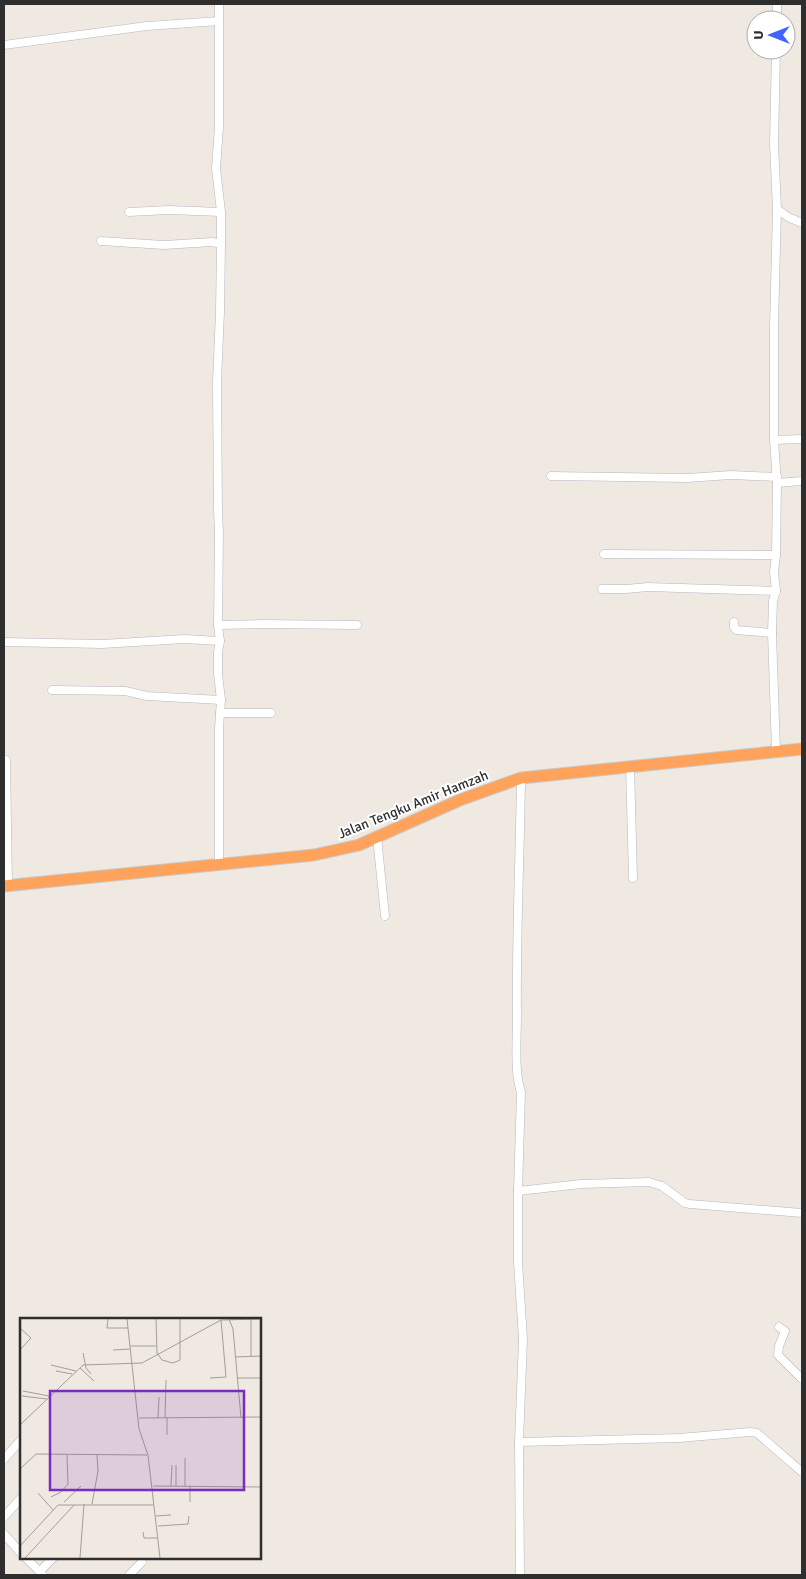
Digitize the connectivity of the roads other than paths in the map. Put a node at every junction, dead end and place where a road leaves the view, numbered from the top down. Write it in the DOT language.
graph roads {
  1 [pos="219,4"];
  2 [pos="219,21"];
  3 [pos="4,45"];
  4 [pos="776,60"];
  5 [pos="777,209"];
  6 [pos="129,212"];
  7 [pos="221,212"];
  8 [pos="802,223"];
  9 [pos="101,241"];
  10 [pos="221,244"];
  11 [pos="802,438"];
  12 [pos="774,440"];
  13 [pos="551,476"];
  14 [pos="777,480"];
  15 [pos="802,481"];
  16 [pos="604,554"];
  17 [pos="776,556"];
  18 [pos="602,588"];
  19 [pos="776,591"];
  20 [pos="734,622"];
  21 [pos="218,625"];
  22 [pos="357,625"];
  23 [pos="772,633"];
  24 [pos="220,641"];
  25 [pos="4,642"];
  26 [pos="52,690"];
  27 [pos="221,700"];
  28 [pos="220,713"];
  29 [pos="272,713"];
  30 [pos="802,749"];
  31 [pos="776,751"];
  32 [pos="6,760"];
  33 [pos="630,766"];
  34 [pos="521,778"];
  35 [pos="377,837"];
  36 [pos="219,865"];
  37 [pos="633,878"];
  38 [pos="6,886"];
  39 [pos="385,916"];
  40 [pos="518,1191"];
  41 [pos="802,1213"];
  42 [pos="779,1327"];
  43 [pos="802,1379"];
  44 [pos="20,1441"];
  45 [pos="519,1442"];
  46 [pos="4,1459"];
  47 [pos="802,1472"];
  48 [pos="20,1499"];
  49 [pos="4,1516"];
  50 [pos="4,1534"];
  51 [pos="20,1549"];
  52 [pos="27,1559"];
  53 [pos="52,1559"];
  54 [pos="142,1562"];
  55 [pos="42,1573"];
  56 [pos="129,1575"];
  57 [pos="520,1575"];
  1 -- 2 [label="street"];
  2 -- 3 [label="street"];
  2 -- 7 [label="street"];
  4 -- 5 [label="street"];
  5 -- 8 [label="street"];
  5 -- 12 [label="street"];
  6 -- 7 [label="street"];
  7 -- 10 [label="street"];
  9 -- 10 [label="street"];
  10 -- 21 [label="street"];
  11 -- 12 [label="street"];
  12 -- 14 [label="street"];
  13 -- 14 [label="street"];
  14 -- 15 [label="street"];
  14 -- 17 [label="street"];
  16 -- 17 [label="street"];
  17 -- 19 [label="street"];
  18 -- 19 [label="street"];
  19 -- 23 [label="street"];
  20 -- 23 [label="street"];
  21 -- 22 [label="street"];
  21 -- 24 [label="street"];
  23 -- 31 [label="street"];
  24 -- 25 [label="street"];
  24 -- 27 [label="street"];
  26 -- 27 [label="street"];
  27 -- 28 [label="street"];
  28 -- 29 [label="street"];
  28 -- 36 [label="street"];
  30 -- 31 [label="highway, Jalan Tengku Amir Hamzah"];
  31 -- 33 [label="highway, Jalan Tengku Amir Hamzah"];
  32 -- 38 [label="street"];
  33 -- 34 [label="highway, Jalan Tengku Amir Hamzah"];
  33 -- 37 [label="street"];
  34 -- 35 [label="highway, Jalan Tengku Amir Hamzah"];
  34 -- 40 [label="street"];
  35 -- 36 [label="highway, Jalan Tengku Amir Hamzah"];
  35 -- 39 [label="street"];
  36 -- 38 [label="highway, Jalan Tengku Amir Hamzah"];
  40 -- 41 [label="street"];
  40 -- 45 [label="street"];
  42 -- 43 [label="street"];
  44 -- 46 [label="street"];
  45 -- 47 [label="street"];
  45 -- 57 [label="street"];
  48 -- 49 [label="street"];
  50 -- 51 [label="street"];
  52 -- 55 [label="street"];
  53 -- 55 [label="street"];
  54 -- 56 [label="street"];
}
